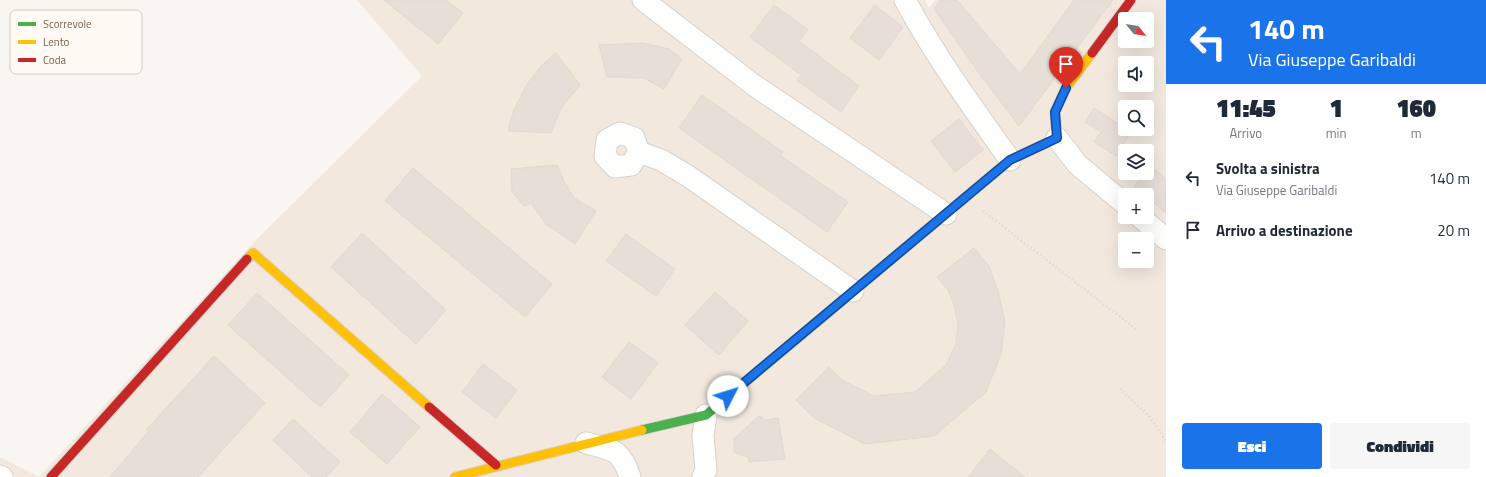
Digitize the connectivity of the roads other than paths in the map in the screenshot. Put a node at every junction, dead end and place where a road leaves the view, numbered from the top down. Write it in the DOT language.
graph roads {
  1 [pos="643,0"];
  2 [pos="905,0"];
  3 [pos="1131,0"];
  4 [pos="1057,138"];
  5 [pos="639,152"];
  6 [pos="1010,160"];
  7 [pos="1118,198"];
  8 [pos="946,214"];
  9 [pos="1148,224"];
  10 [pos="1166,239"];
  11 [pos="853,292"];
  12 [pos="706,415"];
  13 [pos="586,443"];
  14 [pos="496,465"];
  15 [pos="51,477"];
  16 [pos="454,477"];
  17 [pos="630,477"];
  18 [pos="703,477"];
  1 -- 8 [label="street"];
  2 -- 6 [label="street"];
  3 -- 4 [label="street"];
  4 -- 6 [label="street"];
  4 -- 7 [label="street"];
  5 -- 11 [label="street"];
  6 -- 8 [label="street"];
  8 -- 11 [label="street"];
  9 -- 10 [label="street"];
  11 -- 12 [label="street"];
  12 -- 13 [label="street"];
  12 -- 18 [label="street"];
  13 -- 14 [label="street"];
  13 -- 17 [label="street"];
  14 -- 15 [label="street"];
  14 -- 16 [label="street"];
}
